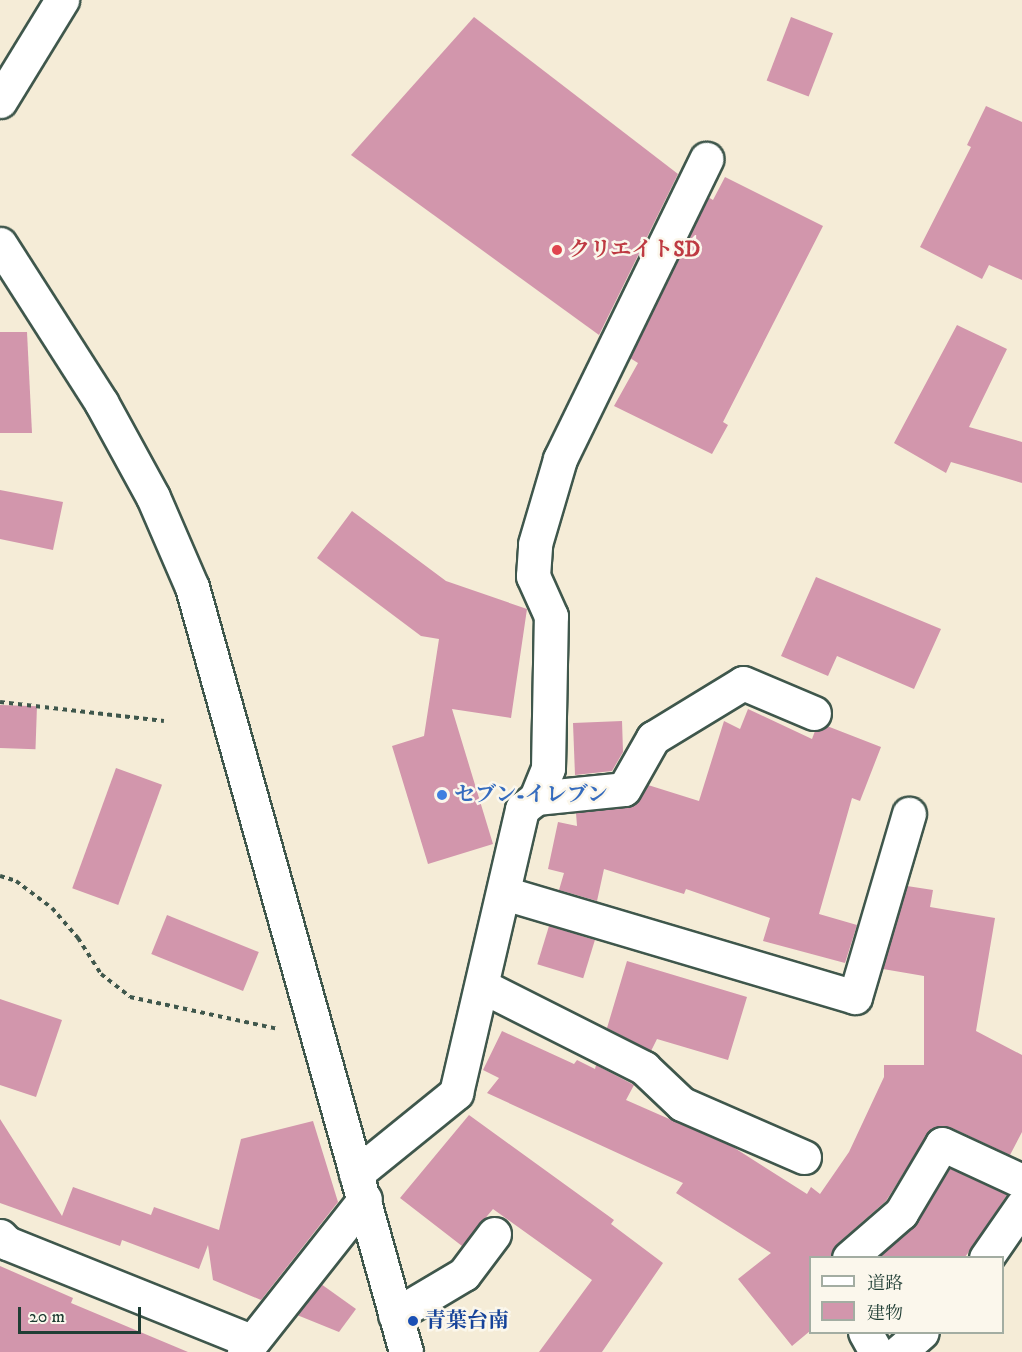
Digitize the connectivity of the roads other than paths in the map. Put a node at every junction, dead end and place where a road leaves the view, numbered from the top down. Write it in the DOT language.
graph roads {
  1 [pos="62,0"];
  2 [pos="0,101"];
  3 [pos="706,159"];
  4 [pos="0,244"];
  5 [pos="814,712"];
  6 [pos="536,798"];
  7 [pos="909,814"];
  8 [pos="504,893"];
  9 [pos="482,986"];
  10 [pos="804,1157"];
  11 [pos="1022,1181"];
  12 [pos="360,1186"];
  13 [pos="1022,1206"];
  14 [pos="494,1234"];
  15 [pos="0,1236"];
  16 [pos="850,1256"];
  17 [pos="987,1256"];
  18 [pos="395,1315"];
  19 [pos="866,1334"];
  20 [pos="920,1334"];
  21 [pos="248,1347"];
  22 [pos="406,1352"];
  23 [pos="876,1352"];
  24 [pos="899,1352"];
  1 -- 2 [label="street"];
  3 -- 6 [label="street"];
  4 -- 12 [label="street"];
  5 -- 6 [label="street"];
  6 -- 8 [label="street"];
  7 -- 8 [label="street"];
  8 -- 9 [label="street"];
  9 -- 10 [label="street"];
  9 -- 12 [label="street"];
  11 -- 16 [label="street"];
  12 -- 18 [label="street"];
  12 -- 21 [label="street"];
  13 -- 17 [label="street"];
  14 -- 18 [label="street"];
  15 -- 21 [label="street"];
  18 -- 22 [label="street"];
  19 -- 23 [label="street"];
  20 -- 24 [label="street"];
}
